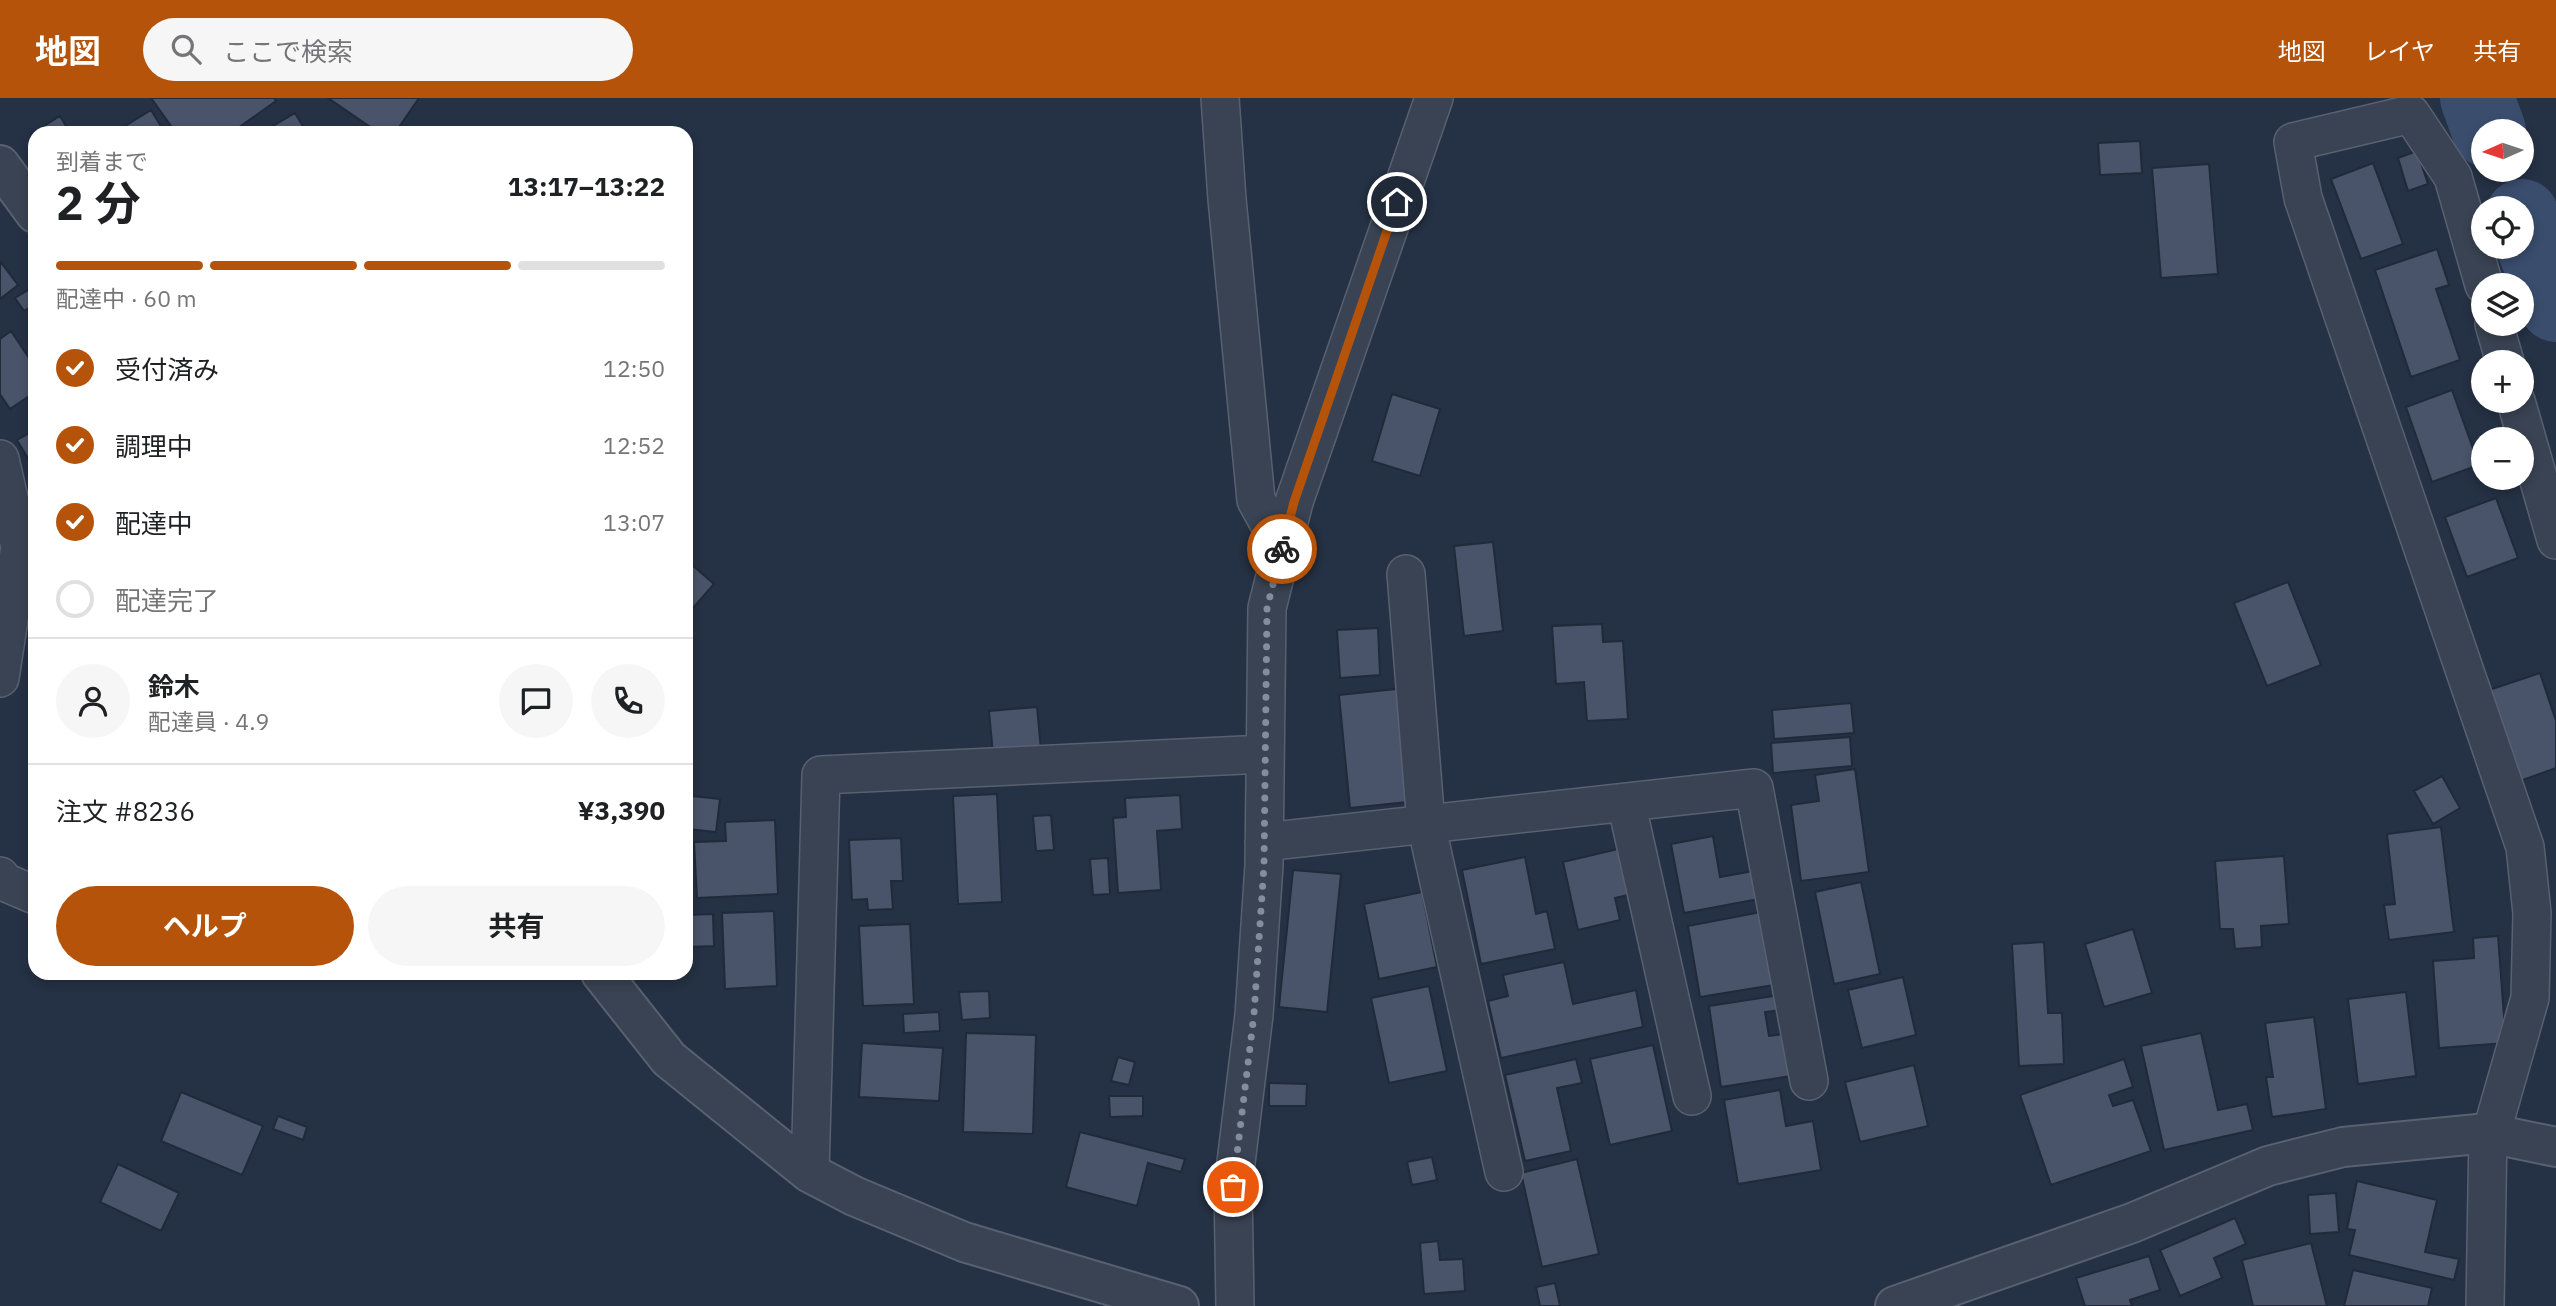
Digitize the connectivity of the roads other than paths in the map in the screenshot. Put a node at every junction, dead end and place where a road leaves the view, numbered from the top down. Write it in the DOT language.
graph roads {
  1 [pos="1220,98"];
  2 [pos="1434,98"];
  3 [pos="0,165"];
  4 [pos="28,203"];
  5 [pos="2480,273"];
  6 [pos="2519,413"];
  7 [pos="0,459"];
  8 [pos="2556,540"];
  9 [pos="1283,547"];
  10 [pos="1406,573"];
  11 [pos="0,678"];
  12 [pos="1265,754"];
  13 [pos="1626,802"];
  14 [pos="1426,824"];
  15 [pos="1264,842"];
  16 [pos="0,876"];
  17 [pos="28,892"];
  18 [pos="2556,913"];
  19 [pos="2531,965"];
  20 [pos="607,980"];
  21 [pos="1809,1082"];
  22 [pos="1692,1096"];
  23 [pos="2489,1133"];
  24 [pos="2556,1147"];
  25 [pos="1504,1172"];
  26 [pos="810,1173"];
  27 [pos="1179,1306"];
  28 [pos="1235,1306"];
  29 [pos="1895,1306"];
  30 [pos="2485,1306"];
  1 -- 9 [label="street"];
  2 -- 9 [label="street"];
  3 -- 4 [label="street"];
  5 -- 19 [label="street"];
  6 -- 8 [label="street"];
  7 -- 11 [label="street"];
  9 -- 12 [label="street"];
  10 -- 14 [label="street"];
  12 -- 15 [label="street"];
  12 -- 26 [label="street"];
  13 -- 14 [label="street"];
  13 -- 21 [label="street"];
  13 -- 22 [label="street"];
  14 -- 15 [label="street"];
  14 -- 25 [label="street"];
  15 -- 28 [label="street"];
  16 -- 17 [label="street"];
  18 -- 19 [label="street"];
  19 -- 23 [label="street"];
  20 -- 26 [label="street"];
  23 -- 24 [label="street"];
  23 -- 29 [label="street"];
  23 -- 30 [label="street"];
  26 -- 27 [label="street"];
}
